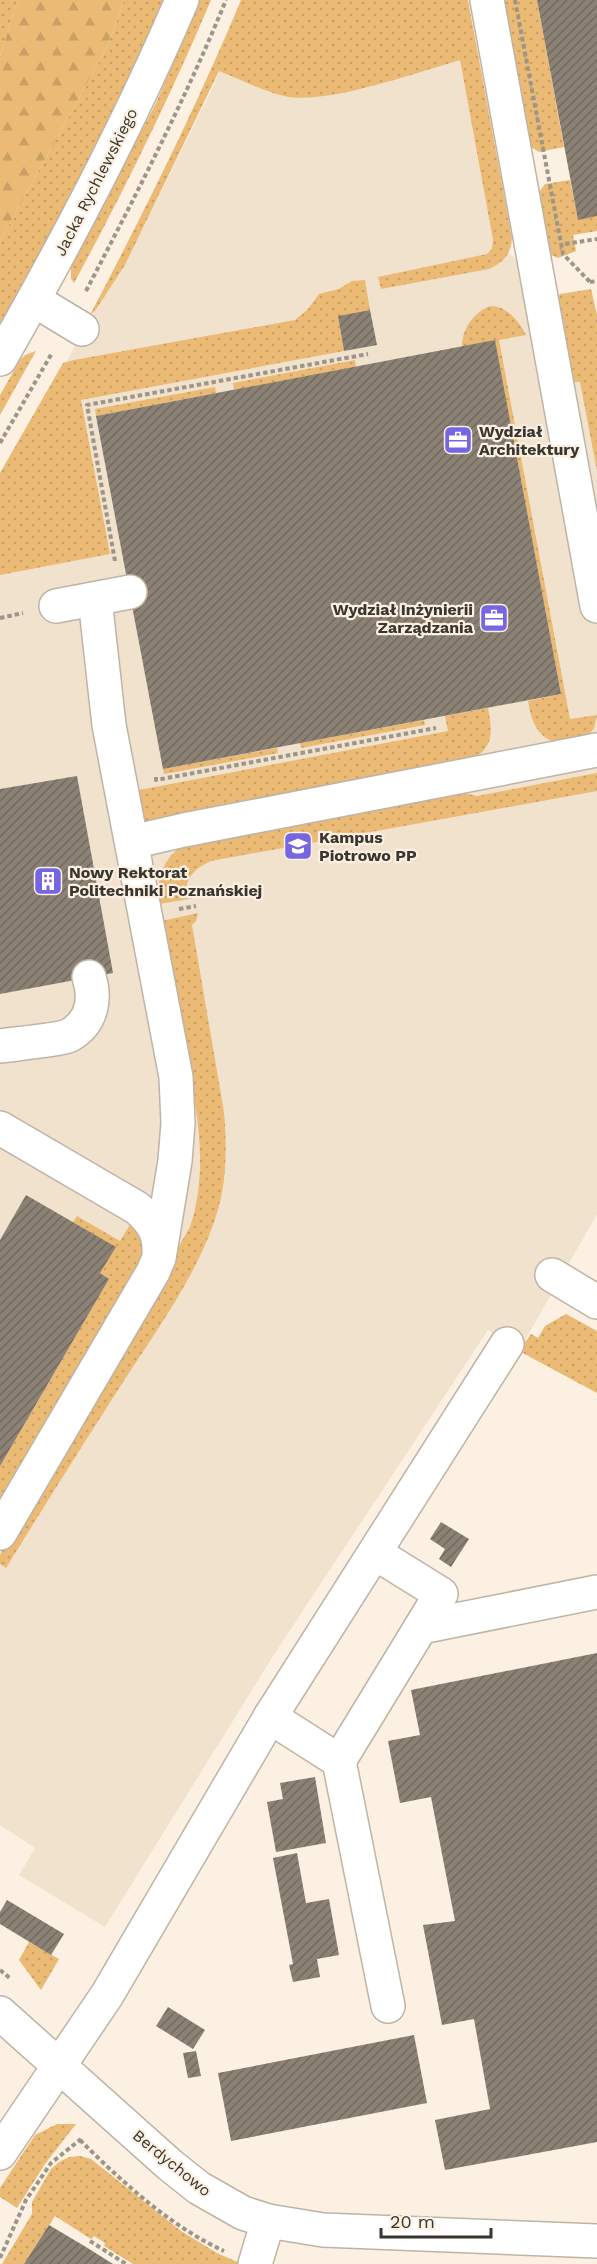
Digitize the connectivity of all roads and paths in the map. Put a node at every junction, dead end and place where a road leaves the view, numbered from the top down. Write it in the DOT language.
graph roads {
  1 [pos="182,0"];
  2 [pos="226,0"];
  3 [pos="487,0"];
  4 [pos="515,0"];
  5 [pos="597,239"];
  6 [pos="582,242"];
  7 [pos="597,281"];
  8 [pos="34,300"];
  9 [pos="76,326"];
  10 [pos="368,354"];
  11 [pos="0,359"];
  12 [pos="0,443"];
  13 [pos="115,595"];
  14 [pos="57,606"];
  15 [pos="597,606"];
  16 [pos="436,728"];
  17 [pos="597,750"];
  18 [pos="154,770"];
  19 [pos="132,842"];
  20 [pos="89,977"];
  21 [pos="0,1046"];
  22 [pos="0,1128"];
  23 [pos="159,1258"];
  24 [pos="552,1275"];
  25 [pos="597,1302"];
  26 [pos="507,1344"];
  27 [pos="0,1533"];
  28 [pos="375,1553"];
  29 [pos="597,1592"];
  30 [pos="421,1627"];
  31 [pos="270,1717"];
  32 [pos="339,1761"];
  33 [pos="0,1970"];
  34 [pos="17,1985"];
  35 [pos="388,2006"];
  36 [pos="0,2013"];
  37 [pos="58,2066"];
  38 [pos="80,2140"];
  39 [pos="0,2153"];
  40 [pos="268,2221"];
  41 [pos="90,2241"];
  42 [pos="597,2241"];
  43 [pos="0,2258"];
  44 [pos="126,2264"];
  45 [pos="255,2264"];
  1 -- 8 [label="street, Jacka Rychlewskiego"];
  2 -- 9 [label="path"];
  3 -- 15 [label="street"];
  4 -- 7 [label="path, bridge"];
  5 -- 6 [label="path"];
  8 -- 9 [label="street"];
  8 -- 11 [label="street, Jacka Rychlewskiego"];
  9 -- 12 [label="path"];
  10 -- 13 [label="path"];
  13 -- 14 [label="street"];
  13 -- 19 [label="street"];
  16 -- 18 [label="path"];
  17 -- 19 [label="street"];
  19 -- 23 [label="street"];
  20 -- 21 [label="street"];
  22 -- 23 [label="street"];
  23 -- 27 [label="street"];
  24 -- 25 [label="street"];
  26 -- 28 [label="street"];
  28 -- 30 [label="street"];
  28 -- 31 [label="street"];
  29 -- 30 [label="street"];
  30 -- 32 [label="street"];
  31 -- 32 [label="street"];
  31 -- 37 [label="street"];
  32 -- 35 [label="street"];
  33 -- 34 [label="path"];
  36 -- 37 [label="street, Berdychowo"];
  37 -- 39 [label="street"];
  37 -- 40 [label="street, Berdychowo"];
  38 -- 43 [label="path"];
  40 -- 42 [label="street, Berdychowo"];
  40 -- 45 [label="street"];
  41 -- 44 [label="path"];
}
